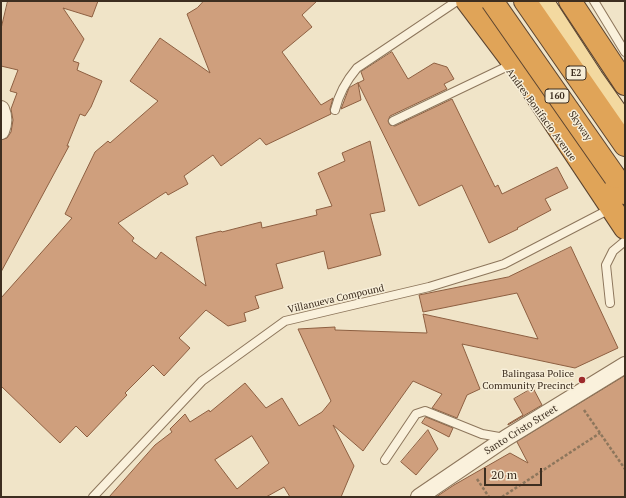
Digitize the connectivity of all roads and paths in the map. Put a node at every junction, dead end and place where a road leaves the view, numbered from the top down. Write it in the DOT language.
graph roads {
  1 [pos="458,1"];
  2 [pos="467,1"];
  3 [pos="489,1"];
  4 [pos="492,1"];
  5 [pos="525,1"];
  6 [pos="542,1"];
  7 [pos="570,1"];
  8 [pos="594,1"];
  9 [pos="625,52"];
  10 [pos="506,67"];
  11 [pos="592,78"];
  12 [pos="625,84"];
  13 [pos="625,101"];
  14 [pos="1,109"];
  15 [pos="335,110"];
  16 [pos="393,121"];
  17 [pos="625,124"];
  18 [pos="1,131"];
  19 [pos="625,145"];
  20 [pos="625,192"];
  21 [pos="610,209"];
  22 [pos="625,228"];
  23 [pos="625,241"];
  24 [pos="610,303"];
  25 [pos="625,365"];
  26 [pos="575,396"];
  27 [pos="600,433"];
  28 [pos="506,438"];
  29 [pos="385,460"];
  30 [pos="467,464"];
  31 [pos="625,468"];
  32 [pos="93,497"];
  33 [pos="419,497"];
  34 [pos="489,497"];
  35 [pos="502,497"];
  1 -- 10 [label="street, Andres Bonifacio Avenue"];
  1 -- 15 [label="lane"];
  2 -- 22 [label="highway"];
  3 -- 20 [label="main road, 160"];
  4 -- 20 [label="highway, Skyway / E2, bridge"];
  5 -- 19 [label="highway, E2"];
  6 -- 11 [label="main road"];
  7 -- 12 [label="highway"];
  8 -- 9 [label="lane"];
  10 -- 16 [label="lane"];
  10 -- 21 [label="street, Andres Bonifacio Avenue"];
  11 -- 13 [label="main road"];
  11 -- 17 [label="main road"];
  14 -- 18 [label="street"];
  21 -- 22 [label="street, Andres Bonifacio Avenue"];
  21 -- 32 [label="lane, Villanueva Compound"];
  23 -- 24 [label="lane"];
  25 -- 26 [label="street, Santo Cristo Street"];
  26 -- 27 [label="path"];
  26 -- 28 [label="street, Santo Cristo Street"];
  27 -- 31 [label="path"];
  27 -- 35 [label="path"];
  28 -- 29 [label="lane"];
  28 -- 30 [label="street, Santo Cristo Street"];
  30 -- 33 [label="street, Santo Cristo Street"];
  30 -- 34 [label="path"];
}
